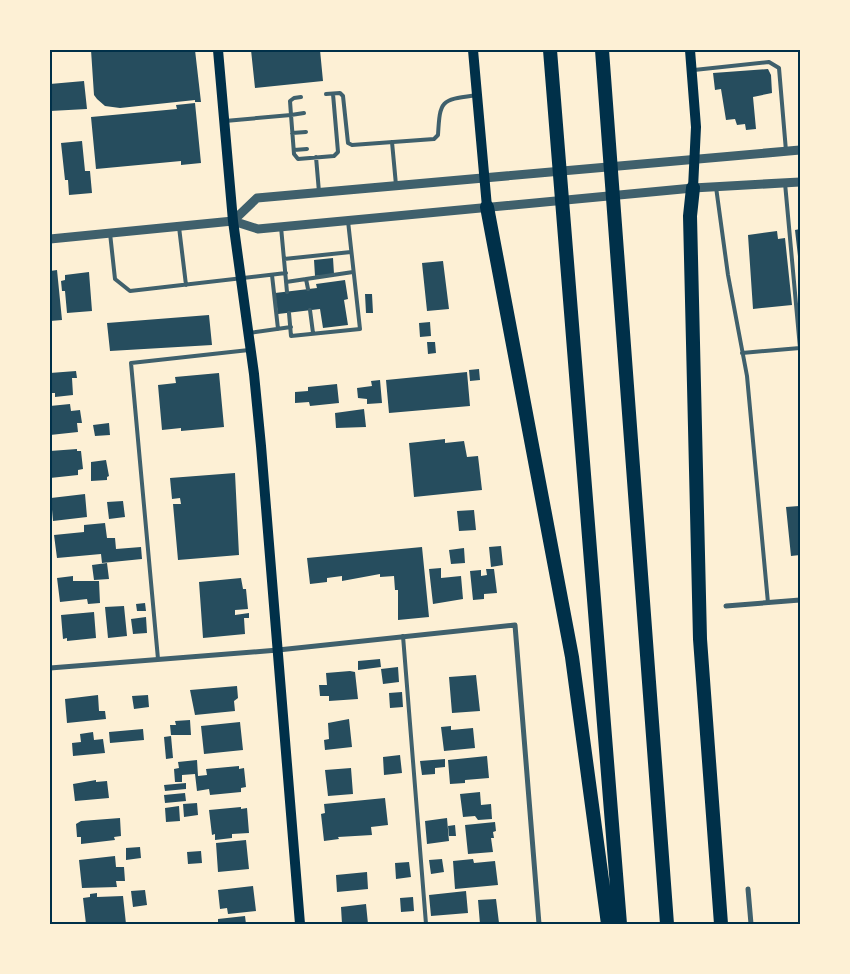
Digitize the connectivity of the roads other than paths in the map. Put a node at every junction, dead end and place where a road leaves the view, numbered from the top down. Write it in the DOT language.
graph roads {
  1 [pos="218,50"];
  2 [pos="473,50"];
  3 [pos="550,50"];
  4 [pos="602,50"];
  5 [pos="690,50"];
  6 [pos="691,70"];
  7 [pos="326,94"];
  8 [pos="333,94"];
  9 [pos="477,95"];
  10 [pos="302,97"];
  11 [pos="334,110"];
  12 [pos="327,111"];
  13 [pos="304,113"];
  14 [pos="291,115"];
  15 [pos="224,121"];
  16 [pos="336,129"];
  17 [pos="329,130"];
  18 [pos="306,132"];
  19 [pos="292,133"];
  20 [pos="392,142"];
  21 [pos="330,146"];
  22 [pos="337,146"];
  23 [pos="307,149"];
  24 [pos="294,150"];
  25 [pos="800,150"];
  26 [pos="786,151"];
  27 [pos="316,157"];
  28 [pos="696,157"];
  29 [pos="484,176"];
  30 [pos="800,182"];
  31 [pos="785,183"];
  32 [pos="396,185"];
  33 [pos="716,187"];
  34 [pos="693,188"];
  35 [pos="319,192"];
  36 [pos="487,207"];
  37 [pos="348,220"];
  38 [pos="233,221"];
  39 [pos="281,226"];
  40 [pos="179,227"];
  41 [pos="110,233"];
  42 [pos="50,239"];
  43 [pos="351,252"];
  44 [pos="284,260"];
  45 [pos="353,272"];
  46 [pos="286,273"];
  47 [pos="272,275"];
  48 [pos="242,279"];
  49 [pos="306,279"];
  50 [pos="286,282"];
  51 [pos="186,285"];
  52 [pos="308,289"];
  53 [pos="288,292"];
  54 [pos="310,310"];
  55 [pos="289,313"];
  56 [pos="291,327"];
  57 [pos="278,329"];
  58 [pos="313,333"];
  59 [pos="249,334"];
  60 [pos="800,348"];
  61 [pos="251,350"];
  62 [pos="742,353"];
  63 [pos="800,600"];
  64 [pos="768,603"];
  65 [pos="726,606"];
  66 [pos="403,636"];
  67 [pos="278,650"];
  68 [pos="158,660"];
  69 [pos="50,668"];
  70 [pos="748,889"];
  71 [pos="300,924"];
  72 [pos="426,924"];
  73 [pos="539,924"];
  74 [pos="608,924"];
  75 [pos="620,924"];
  76 [pos="667,924"];
  77 [pos="721,924"];
  78 [pos="751,924"];
  1 -- 15 [label="main road"];
  2 -- 9 [label="main road"];
  3 -- 75 [label="highway"];
  4 -- 76 [label="highway"];
  5 -- 6 [label="main road"];
  6 -- 26 [label="lane"];
  6 -- 28 [label="main road"];
  7 -- 8 [label="lane"];
  8 -- 11 [label="lane"];
  8 -- 20 [label="lane"];
  9 -- 20 [label="lane"];
  9 -- 29 [label="main road"];
  10 -- 14 [label="lane"];
  11 -- 12 [label="lane"];
  11 -- 16 [label="lane"];
  13 -- 14 [label="lane"];
  14 -- 15 [label="lane"];
  14 -- 19 [label="lane"];
  15 -- 38 [label="main road"];
  16 -- 17 [label="lane"];
  16 -- 22 [label="lane"];
  18 -- 19 [label="lane"];
  19 -- 24 [label="lane"];
  20 -- 32 [label="lane"];
  21 -- 22 [label="lane"];
  22 -- 27 [label="lane"];
  23 -- 24 [label="lane"];
  24 -- 27 [label="lane"];
  25 -- 26 [label="street"];
  26 -- 28 [label="street"];
  27 -- 35 [label="lane"];
  28 -- 29 [label="street"];
  28 -- 34 [label="main road"];
  29 -- 32 [label="street"];
  29 -- 36 [label="main road"];
  30 -- 31 [label="street"];
  31 -- 33 [label="street"];
  31 -- 60 [label="lane"];
  32 -- 35 [label="street"];
  33 -- 34 [label="street"];
  33 -- 62 [label="lane"];
  34 -- 36 [label="street"];
  34 -- 77 [label="highway"];
  35 -- 38 [label="street"];
  36 -- 37 [label="street"];
  36 -- 74 [label="highway"];
  37 -- 39 [label="street"];
  37 -- 43 [label="lane"];
  38 -- 39 [label="street"];
  38 -- 40 [label="street"];
  38 -- 48 [label="main road"];
  39 -- 44 [label="lane"];
  40 -- 41 [label="street"];
  40 -- 51 [label="lane"];
  41 -- 42 [label="street"];
  41 -- 51 [label="lane"];
  43 -- 44 [label="lane"];
  43 -- 45 [label="lane"];
  44 -- 46 [label="lane"];
  45 -- 49 [label="lane"];
  45 -- 58 [label="lane"];
  46 -- 47 [label="lane"];
  46 -- 50 [label="lane"];
  47 -- 48 [label="lane"];
  47 -- 57 [label="lane"];
  48 -- 51 [label="lane"];
  48 -- 59 [label="main road"];
  49 -- 50 [label="lane"];
  49 -- 52 [label="lane"];
  50 -- 53 [label="lane"];
  54 -- 58 [label="lane"];
  55 -- 56 [label="lane"];
  56 -- 57 [label="lane"];
  56 -- 58 [label="lane"];
  57 -- 59 [label="lane"];
  59 -- 61 [label="main road"];
  60 -- 62 [label="lane"];
  61 -- 67 [label="main road"];
  61 -- 68 [label="lane"];
  62 -- 64 [label="lane"];
  63 -- 64 [label="street"];
  64 -- 65 [label="street"];
  66 -- 67 [label="street"];
  66 -- 72 [label="lane"];
  66 -- 73 [label="street"];
  67 -- 68 [label="street"];
  67 -- 71 [label="main road"];
  68 -- 69 [label="street"];
  70 -- 78 [label="street"];
}
